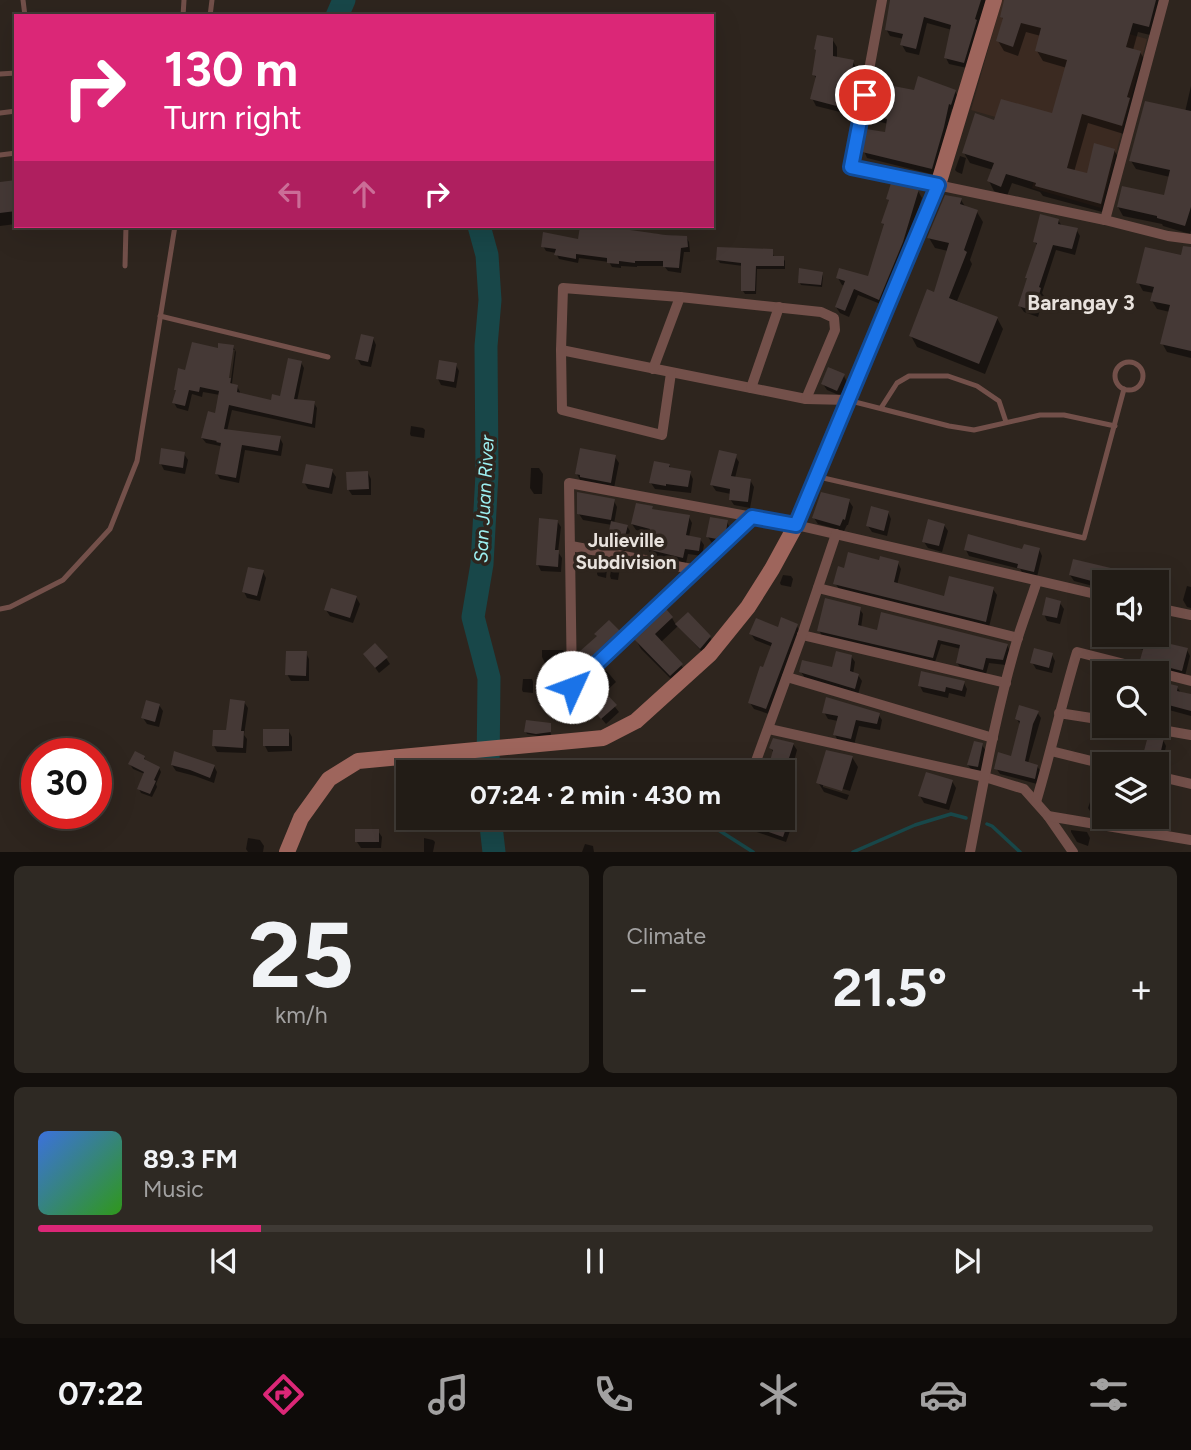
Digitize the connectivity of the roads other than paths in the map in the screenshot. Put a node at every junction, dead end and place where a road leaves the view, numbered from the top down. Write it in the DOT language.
graph roads {
  1 [pos="882,0"];
  2 [pos="994,0"];
  3 [pos="1164,0"];
  4 [pos="938,185"];
  5 [pos="1105,220"];
  6 [pos="126,228"];
  7 [pos="175,228"];
  8 [pos="1191,239"];
  9 [pos="125,266"];
  10 [pos="680,297"];
  11 [pos="779,307"];
  12 [pos="160,316"];
  13 [pos="561,350"];
  14 [pos="328,357"];
  15 [pos="653,369"];
  16 [pos="671,373"];
  17 [pos="751,388"];
  18 [pos="1124,389"];
  19 [pos="806,398"];
  20 [pos="848,400"];
  21 [pos="881,408"];
  22 [pos="1006,422"];
  23 [pos="1115,426"];
  24 [pos="816,476"];
  25 [pos="752,517"];
  26 [pos="796,525"];
  27 [pos="836,534"];
  28 [pos="570,546"];
  29 [pos="697,570"];
  30 [pos="1037,581"];
  31 [pos="818,588"];
  32 [pos="1092,593"];
  33 [pos="0,609"];
  34 [pos="1169,610"];
  35 [pos="1191,615"];
  36 [pos="802,635"];
  37 [pos="1018,639"];
  38 [pos="787,677"];
  39 [pos="1191,681"];
  40 [pos="1006,683"];
  41 [pos="1059,713"];
  42 [pos="1092,718"];
  43 [pos="769,729"];
  44 [pos="1169,731"];
  45 [pos="1191,735"];
  46 [pos="993,738"];
  47 [pos="1051,751"];
  48 [pos="757,760"];
  49 [pos="1092,761"];
  50 [pos="985,777"];
  51 [pos="1169,779"];
  52 [pos="1191,784"];
  53 [pos="1036,802"];
  54 [pos="1048,816"];
  55 [pos="1191,840"];
  56 [pos="287,852"];
  57 [pos="971,852"];
  58 [pos="1073,852"];
  1 -- 4 [label="street"];
  2 -- 4 [label="main road"];
  3 -- 5 [label="street"];
  4 -- 5 [label="street"];
  4 -- 20 [label="main road"];
  5 -- 8 [label="street"];
  6 -- 9 [label="lane"];
  7 -- 12 [label="lane"];
  10 -- 11 [label="street"];
  10 -- 13 [label="street"];
  10 -- 15 [label="street"];
  11 -- 17 [label="street"];
  11 -- 19 [label="street"];
  12 -- 14 [label="lane"];
  12 -- 33 [label="lane"];
  13 -- 15 [label="street"];
  13 -- 16 [label="street"];
  15 -- 16 [label="street"];
  16 -- 17 [label="street"];
  17 -- 19 [label="street"];
  18 -- 18 [label="lane"];
  18 -- 23 [label="lane"];
  19 -- 20 [label="street"];
  20 -- 21 [label="lane"];
  20 -- 24 [label="main road"];
  21 -- 22 [label="lane"];
  21 -- 22 [label="lane"];
  22 -- 23 [label="lane"];
  23 -- 24 [label="lane"];
  24 -- 26 [label="main road"];
  25 -- 26 [label="street"];
  25 -- 28 [label="street"];
  25 -- 29 [label="street"];
  26 -- 27 [label="street"];
  26 -- 56 [label="main road"];
  27 -- 30 [label="street"];
  27 -- 31 [label="street"];
  28 -- 29 [label="street"];
  28 -- 29 [label="street"];
  30 -- 32 [label="street"];
  30 -- 37 [label="street"];
  31 -- 36 [label="street"];
  31 -- 37 [label="street"];
  34 -- 35 [label="street"];
  36 -- 38 [label="street"];
  36 -- 40 [label="street"];
  37 -- 40 [label="street"];
  38 -- 43 [label="street"];
  38 -- 46 [label="street"];
  39 -- 41 [label="street"];
  40 -- 46 [label="street"];
  41 -- 42 [label="street"];
  41 -- 47 [label="street"];
  43 -- 48 [label="street"];
  43 -- 50 [label="street"];
  44 -- 45 [label="street"];
  46 -- 50 [label="street"];
  47 -- 49 [label="street"];
  47 -- 53 [label="street"];
  50 -- 53 [label="street"];
  50 -- 57 [label="street"];
  51 -- 52 [label="street"];
  53 -- 54 [label="street"];
  54 -- 55 [label="street"];
  54 -- 58 [label="street"];
}
